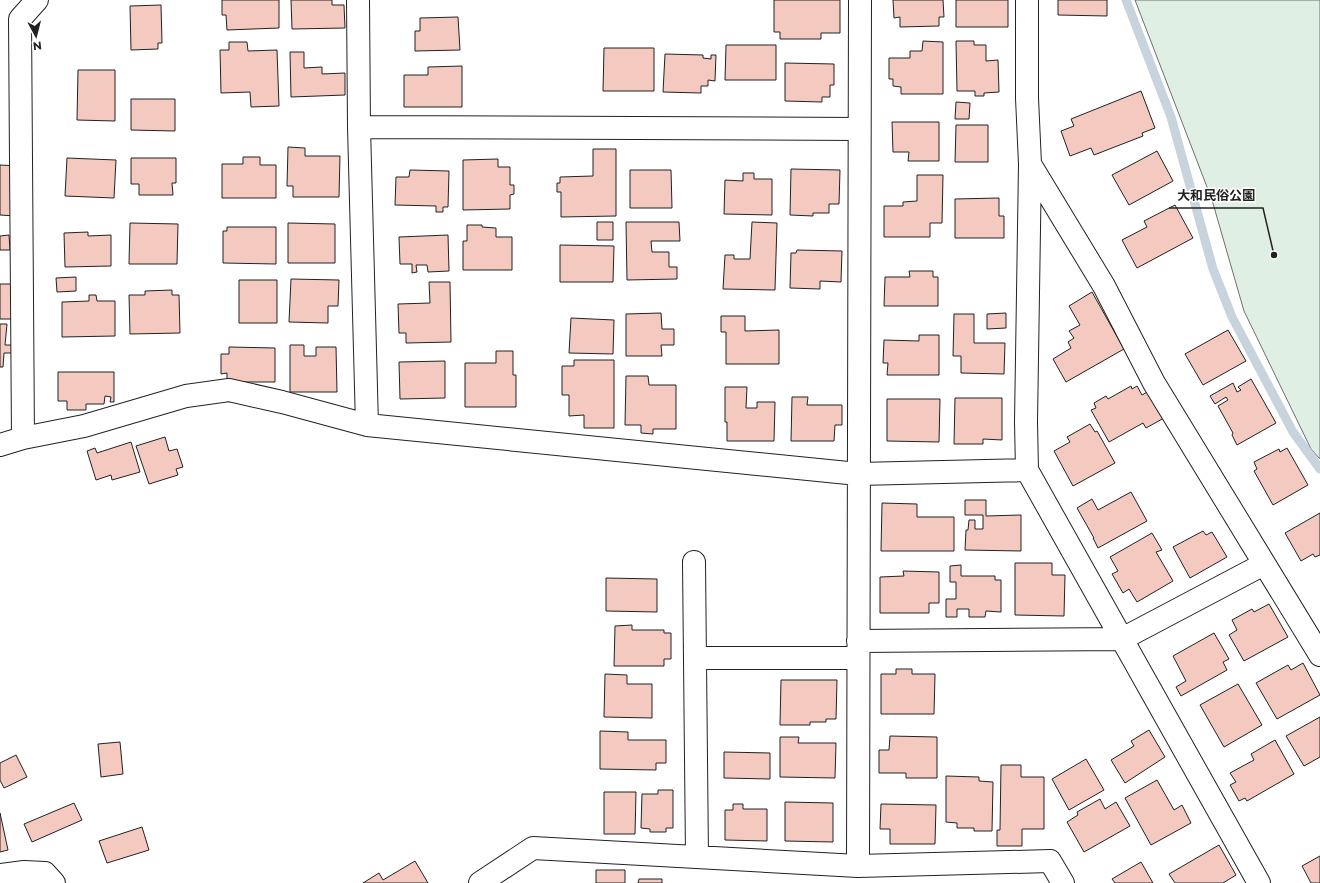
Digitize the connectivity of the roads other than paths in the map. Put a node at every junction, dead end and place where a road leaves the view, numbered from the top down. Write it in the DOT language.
graph roads {
  1 [pos="37,0"];
  2 [pos="358,0"];
  3 [pos="860,0"];
  4 [pos="1027,0"];
  5 [pos="359,127"];
  6 [pos="859,129"];
  7 [pos="1030,164"];
  8 [pos="367,425"];
  9 [pos="23,438"];
  10 [pos="0,445"];
  11 [pos="1027,470"];
  12 [pos="858,474"];
  13 [pos="694,562"];
  14 [pos="1264,564"];
  15 [pos="1122,639"];
  16 [pos="858,650"];
  17 [pos="1320,655"];
  18 [pos="695,658"];
  19 [pos="697,857"];
  20 [pos="858,866"];
  21 [pos="0,875"];
  22 [pos="54,883"];
  23 [pos="480,883"];
  24 [pos="1063,883"];
  25 [pos="1259,883"];
  1 -- 9 [label="street"];
  2 -- 5 [label="street"];
  3 -- 6 [label="street"];
  4 -- 7 [label="street"];
  5 -- 6 [label="street"];
  5 -- 8 [label="street"];
  6 -- 12 [label="street"];
  7 -- 11 [label="street"];
  7 -- 14 [label="street"];
  8 -- 9 [label="street"];
  8 -- 12 [label="street"];
  9 -- 10 [label="street"];
  11 -- 12 [label="street"];
  11 -- 15 [label="street"];
  12 -- 16 [label="street"];
  13 -- 18 [label="street"];
  14 -- 15 [label="street"];
  14 -- 17 [label="street"];
  15 -- 16 [label="street"];
  15 -- 25 [label="street"];
  16 -- 18 [label="street"];
  16 -- 20 [label="street"];
  18 -- 19 [label="street"];
  19 -- 20 [label="street"];
  19 -- 23 [label="street"];
  20 -- 24 [label="street"];
  21 -- 22 [label="street"];
}
